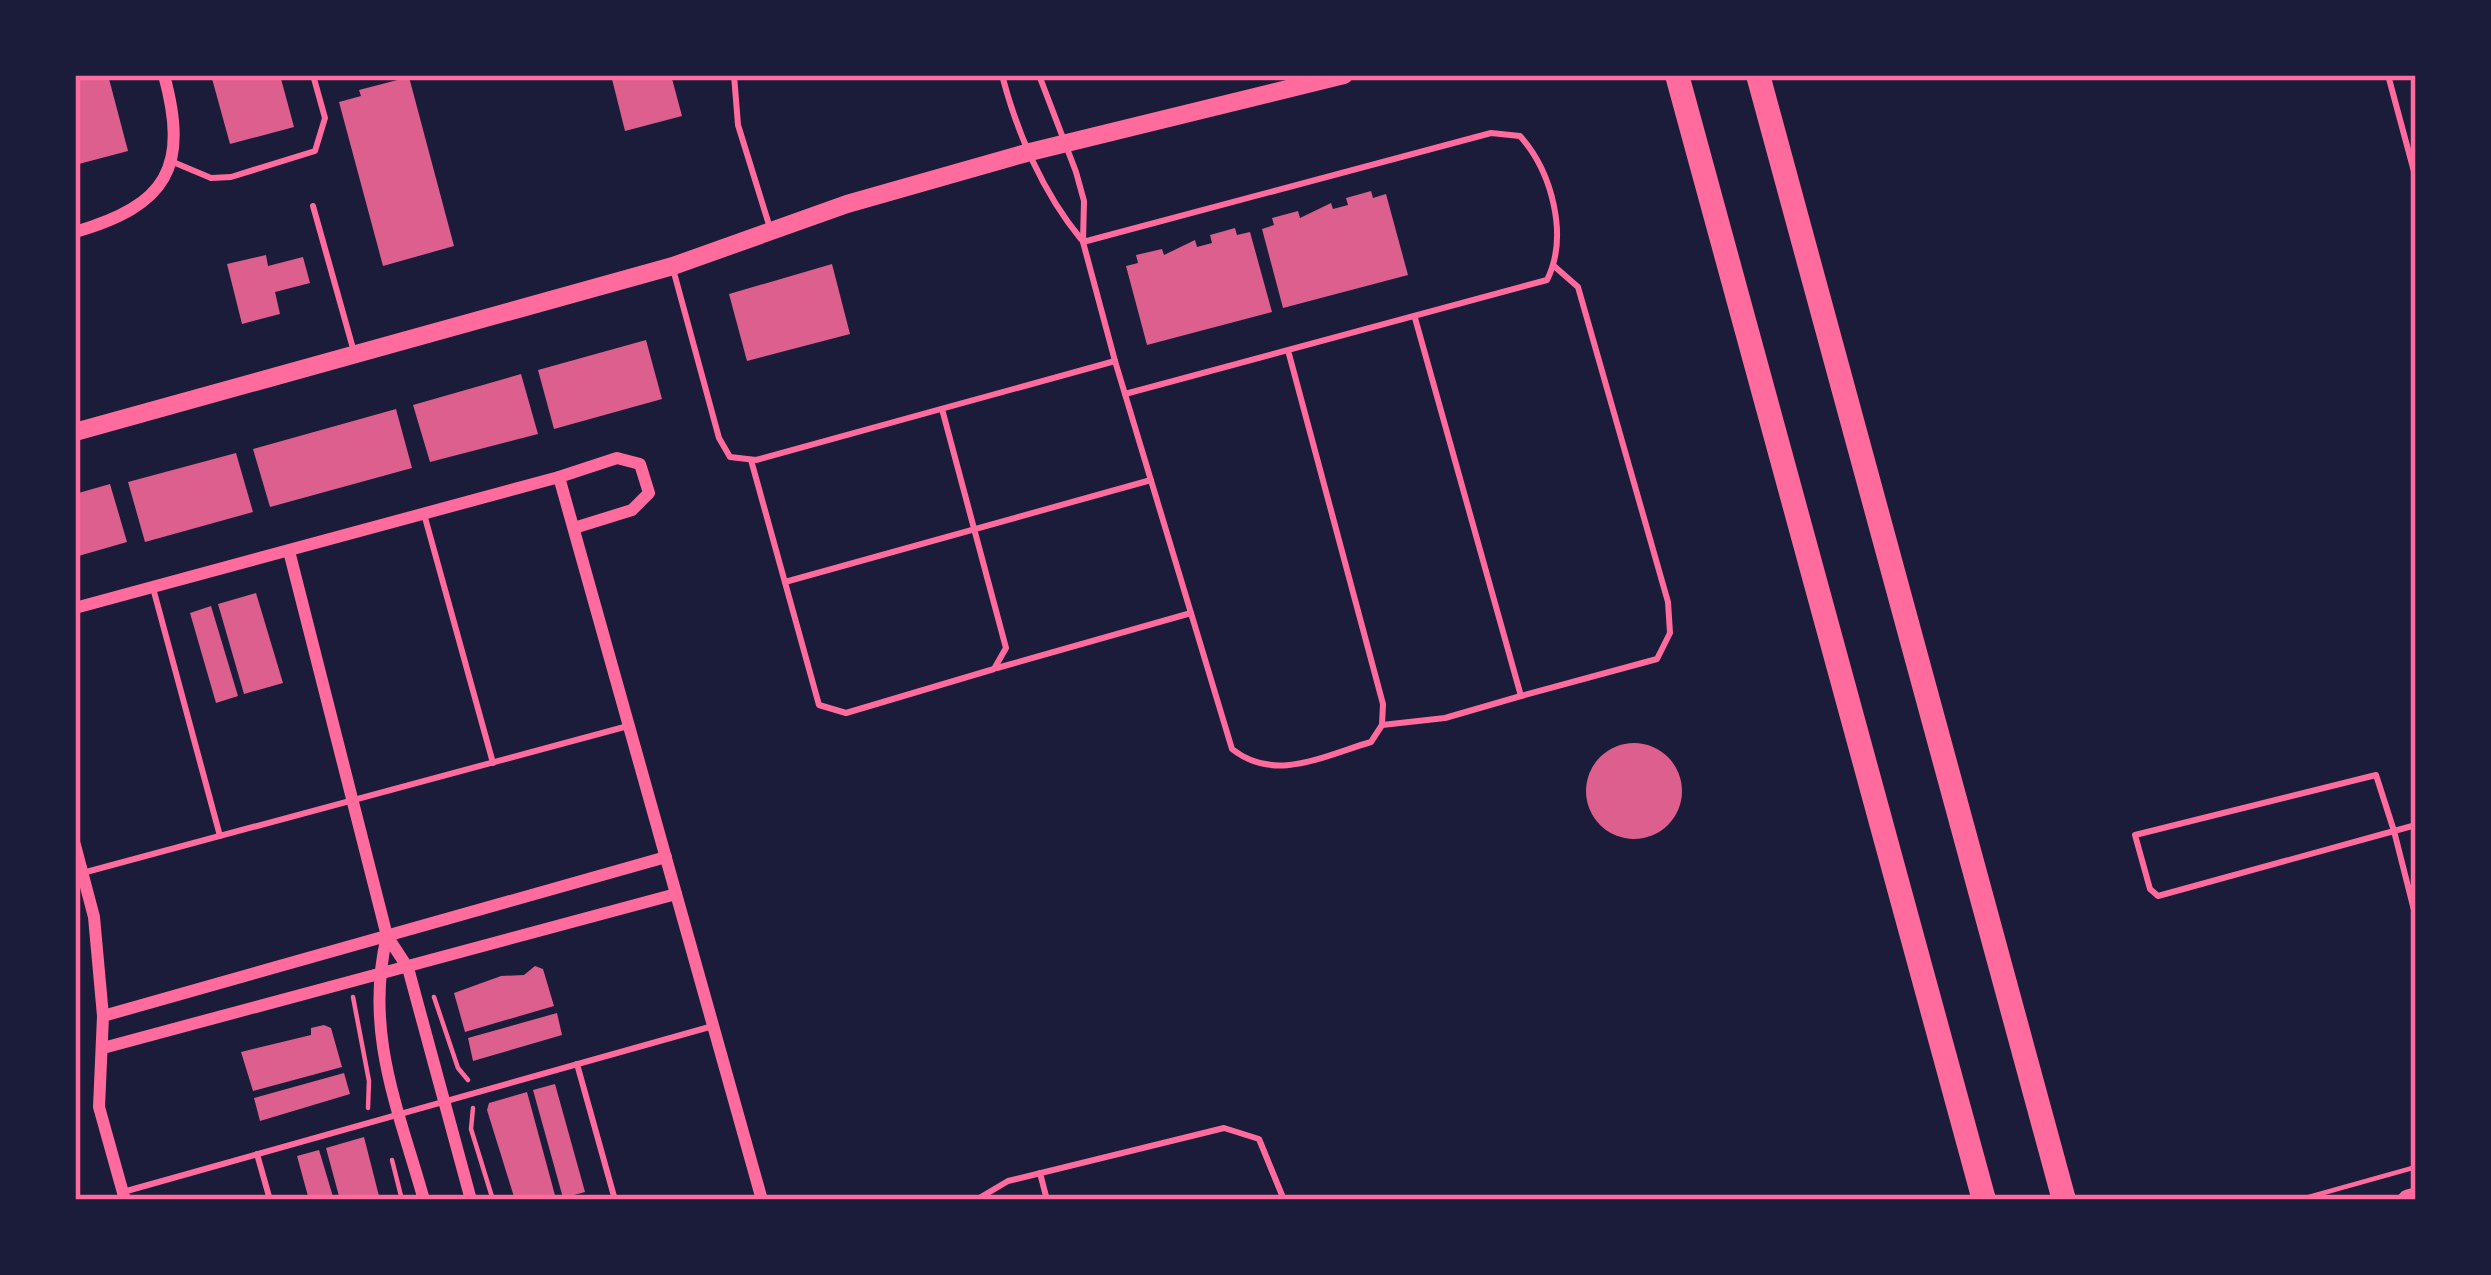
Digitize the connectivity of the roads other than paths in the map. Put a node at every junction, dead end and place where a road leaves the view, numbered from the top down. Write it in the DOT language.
graph roads {
  1 [pos="164,75"];
  2 [pos="313,75"];
  3 [pos="734,75"];
  4 [pos="1002,75"];
  5 [pos="1040,75"];
  6 [pos="1344,75"];
  7 [pos="1677,75"];
  8 [pos="1758,75"];
  9 [pos="2388,75"];
  10 [pos="1064,142"];
  11 [pos="1030,152"];
  12 [pos="173,162"];
  13 [pos="2416,179"];
  14 [pos="314,206"];
  15 [pos="771,231"];
  16 [pos="75,232"];
  17 [pos="1083,242"];
  18 [pos="673,266"];
  19 [pos="1554,266"];
  20 [pos="1415,318"];
  21 [pos="1289,354"];
  22 [pos="355,356"];
  23 [pos="1115,361"];
  24 [pos="1125,394"];
  25 [pos="942,409"];
  26 [pos="75,432"];
  27 [pos="751,460"];
  28 [pos="560,477"];
  29 [pos="1151,481"];
  30 [pos="424,514"];
  31 [pos="574,528"];
  32 [pos="975,532"];
  33 [pos="289,551"];
  34 [pos="785,582"];
  35 [pos="153,588"];
  36 [pos="75,608"];
  37 [pos="1191,613"];
  38 [pos="994,669"];
  39 [pos="1522,696"];
  40 [pos="1382,725"];
  41 [pos="629,726"];
  42 [pos="493,763"];
  43 [pos="355,800"];
  44 [pos="2416,825"];
  45 [pos="2394,831"];
  46 [pos="220,836"];
  47 [pos="75,845"];
  48 [pos="666,856"];
  49 [pos="79,874"];
  50 [pos="676,894"];
  51 [pos="2416,918"];
  52 [pos="387,936"];
  53 [pos="407,968"];
  54 [pos="377,976"];
  55 [pos="103,1016"];
  56 [pos="713,1026"];
  57 [pos="104,1048"];
  58 [pos="577,1064"];
  59 [pos="444,1101"];
  60 [pos="400,1114"];
  61 [pos="257,1154"];
  62 [pos="1040,1173"];
  63 [pos="124,1196"];
  64 [pos="270,1200"];
  65 [pos="424,1200"];
  66 [pos="471,1200"];
  67 [pos="615,1200"];
  68 [pos="762,1200"];
  69 [pos="976,1200"];
  70 [pos="1047,1200"];
  71 [pos="1199,1200"];
  72 [pos="1216,1200"];
  73 [pos="1284,1200"];
  74 [pos="1984,1200"];
  75 [pos="2065,1200"];
  1 -- 12 [label="street"];
  2 -- 12 [label="lane"];
  3 -- 15 [label="lane"];
  4 -- 11 [label="lane"];
  5 -- 10 [label="lane"];
  6 -- 10 [label="main road"];
  7 -- 74 [label="highway"];
  8 -- 75 [label="highway"];
  9 -- 13 [label="lane"];
  10 -- 11 [label="main road"];
  10 -- 17 [label="lane"];
  11 -- 15 [label="main road"];
  11 -- 17 [label="lane"];
  12 -- 16 [label="street"];
  14 -- 22 [label="lane"];
  15 -- 18 [label="main road"];
  17 -- 19 [label="lane"];
  17 -- 23 [label="lane"];
  18 -- 22 [label="main road"];
  18 -- 27 [label="lane"];
  19 -- 20 [label="lane"];
  19 -- 39 [label="lane"];
  20 -- 21 [label="lane"];
  20 -- 39 [label="lane"];
  21 -- 24 [label="lane"];
  21 -- 40 [label="lane"];
  22 -- 26 [label="main road"];
  23 -- 24 [label="lane"];
  23 -- 25 [label="lane"];
  24 -- 29 [label="lane"];
  25 -- 27 [label="lane"];
  25 -- 32 [label="lane"];
  27 -- 34 [label="lane"];
  28 -- 30 [label="street"];
  28 -- 31 [label="street"];
  28 -- 31 [label="street"];
  29 -- 32 [label="lane"];
  29 -- 37 [label="lane"];
  30 -- 33 [label="street"];
  30 -- 42 [label="lane"];
  31 -- 41 [label="street"];
  32 -- 34 [label="lane"];
  32 -- 38 [label="lane"];
  33 -- 35 [label="street"];
  33 -- 43 [label="street"];
  34 -- 38 [label="lane"];
  35 -- 36 [label="street"];
  35 -- 46 [label="lane"];
  37 -- 38 [label="lane"];
  37 -- 40 [label="lane"];
  39 -- 40 [label="lane"];
  41 -- 42 [label="lane"];
  41 -- 48 [label="street"];
  42 -- 43 [label="lane"];
  43 -- 46 [label="lane"];
  43 -- 52 [label="street"];
  44 -- 45 [label="lane"];
  45 -- 45 [label="lane"];
  45 -- 51 [label="lane"];
  46 -- 49 [label="lane"];
  47 -- 49 [label="street"];
  48 -- 50 [label="street"];
  48 -- 52 [label="street"];
  49 -- 55 [label="street"];
  50 -- 53 [label="street"];
  50 -- 56 [label="street"];
  52 -- 53 [label="street"];
  52 -- 54 [label="street"];
  52 -- 55 [label="street"];
  53 -- 54 [label="street"];
  53 -- 59 [label="street"];
  54 -- 57 [label="street"];
  54 -- 60 [label="street"];
  55 -- 57 [label="street"];
  56 -- 58 [label="lane"];
  56 -- 68 [label="street"];
  57 -- 63 [label="street"];
  58 -- 59 [label="lane"];
  58 -- 67 [label="lane"];
  59 -- 60 [label="lane"];
  59 -- 66 [label="street"];
  60 -- 61 [label="lane"];
  60 -- 65 [label="street"];
  61 -- 63 [label="lane"];
  61 -- 64 [label="lane"];
  62 -- 69 [label="lane"];
  62 -- 70 [label="lane"];
  62 -- 73 [label="lane"];
  71 -- 72 [label="lane"];
}
